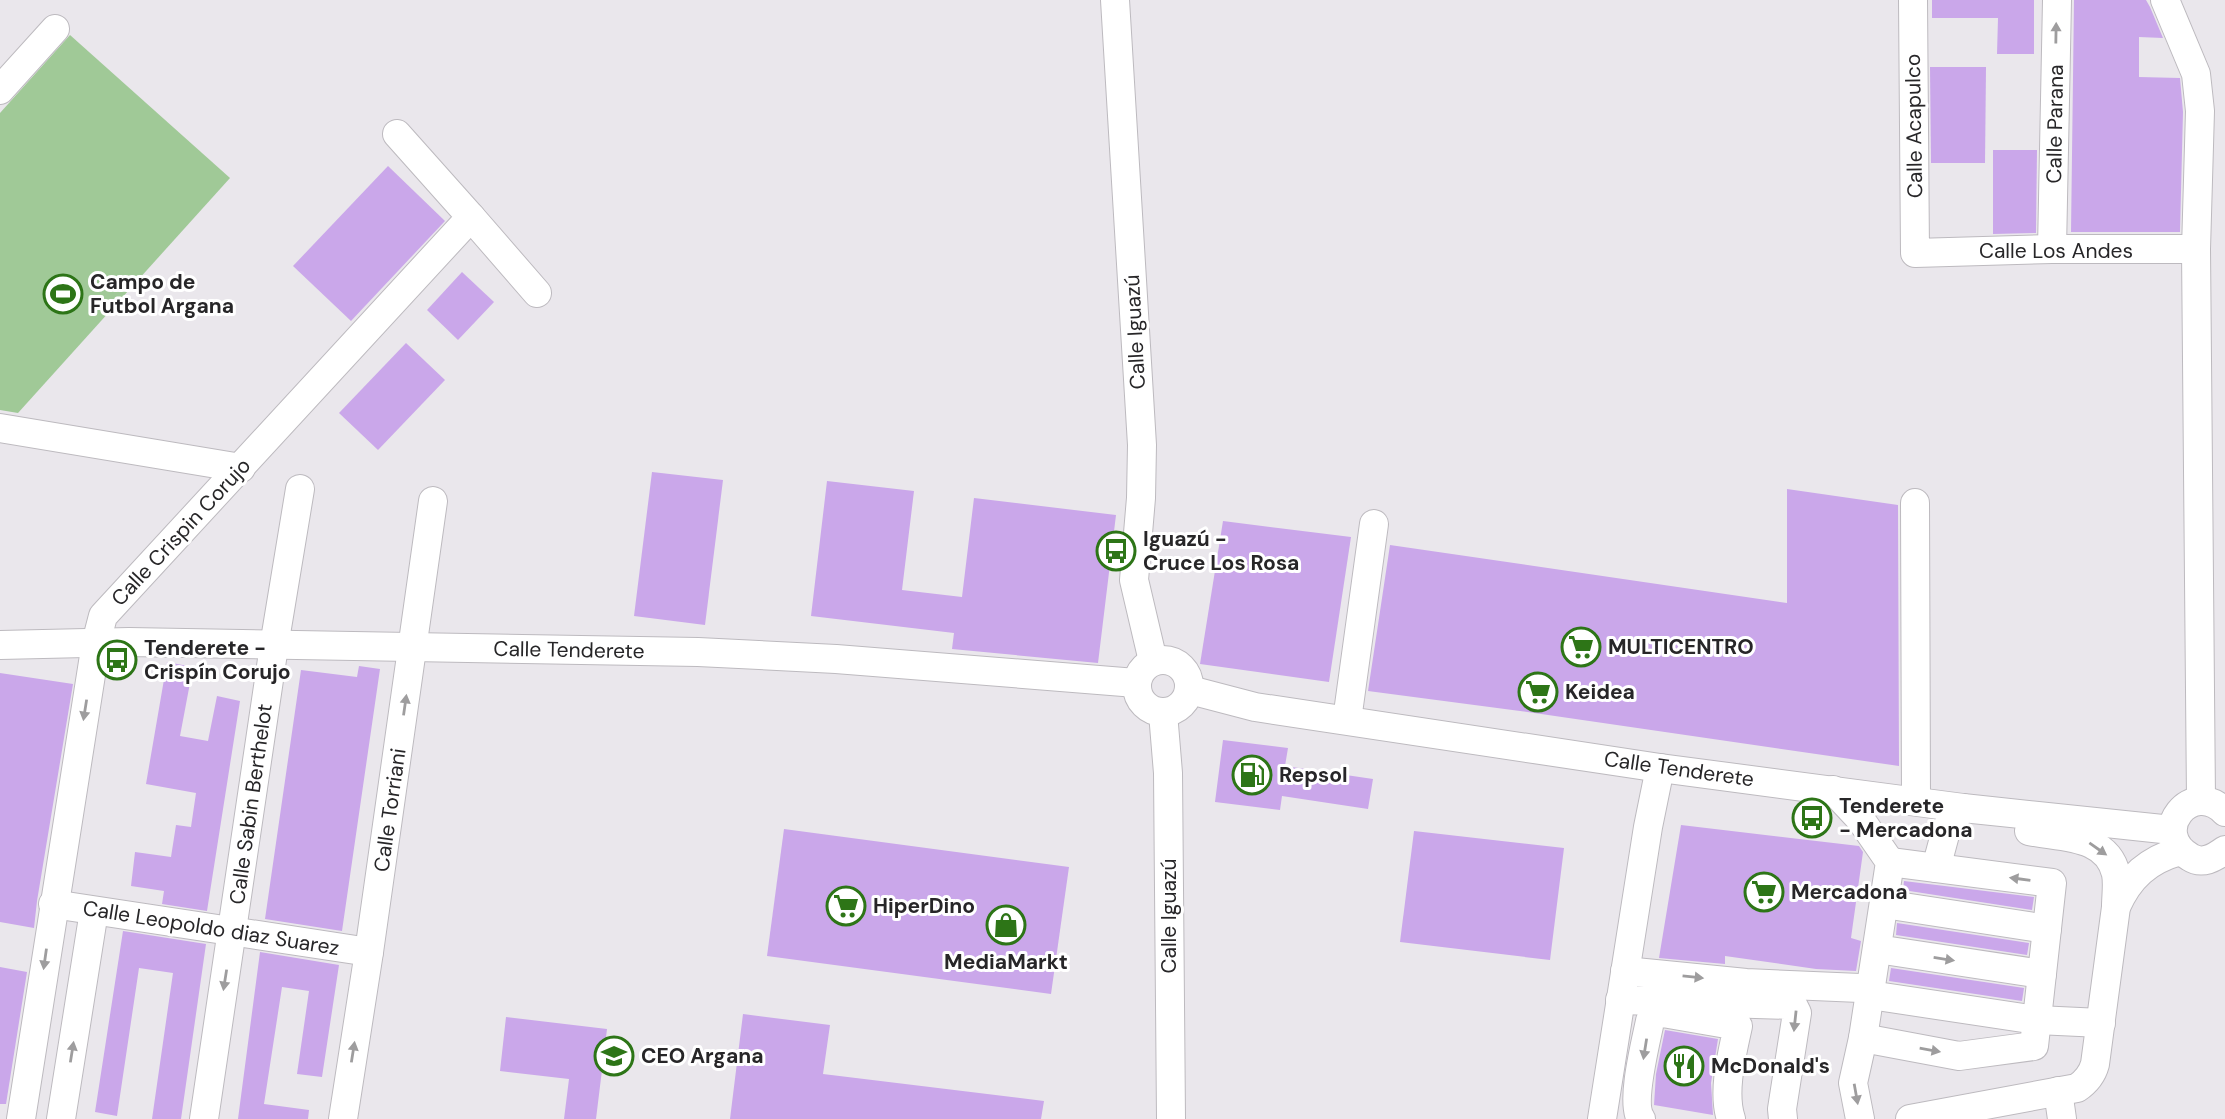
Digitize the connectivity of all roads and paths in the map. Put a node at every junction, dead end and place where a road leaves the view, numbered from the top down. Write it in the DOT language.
graph roads {
  1 [pos="1115,0"];
  2 [pos="1913,0"];
  3 [pos="2057,0"];
  4 [pos="2165,0"];
  5 [pos="55,29"];
  6 [pos="0,90"];
  7 [pos="397,134"];
  8 [pos="471,217"];
  9 [pos="2052,249"];
  10 [pos="2196,249"];
  11 [pos="1915,253"];
  12 [pos="537,293"];
  13 [pos="0,428"];
  14 [pos="241,468"];
  15 [pos="300,489"];
  16 [pos="433,501"];
  17 [pos="1915,503"];
  18 [pos="1374,524"];
  19 [pos="96,643"];
  20 [pos="0,645"];
  21 [pos="274,646"];
  22 [pos="414,647"];
  23 [pos="1144,672"];
  24 [pos="1190,690"];
  25 [pos="1163,713"];
  26 [pos="1347,720"];
  27 [pos="1660,768"];
  28 [pos="1833,790"];
  29 [pos="1916,801"];
  30 [pos="2213,806"];
  31 [pos="1964,808"];
  32 [pos="2176,841"];
  33 [pos="2225,850"];
  34 [pos="1891,862"];
  35 [pos="1936,868"];
  36 [pos="53,904"];
  37 [pos="1884,904"];
  38 [pos="2116,907"];
  39 [pos="94,911"];
  40 [pos="2047,929"];
  41 [pos="232,932"];
  42 [pos="1877,949"];
  43 [pos="369,952"];
  44 [pos="1625,971"];
  45 [pos="2042,974"];
  46 [pos="1870,995"];
  47 [pos="1620,1000"];
  48 [pos="1739,1015"];
  49 [pos="2037,1020"];
  50 [pos="2101,1023"];
  51 [pos="1863,1038"];
  52 [pos="2058,1091"];
  53 [pos="1953,1115"];
  54 [pos="21,1119"];
  55 [pos="61,1119"];
  56 [pos="204,1119"];
  57 [pos="342,1119"];
  58 [pos="1171,1119"];
  59 [pos="1602,1119"];
  60 [pos="1641,1119"];
  61 [pos="1731,1119"];
  62 [pos="1783,1119"];
  63 [pos="1860,1119"];
  64 [pos="1910,1119"];
  65 [pos="2062,1119"];
  1 -- 23 [label="street, Calle Iguazú"];
  2 -- 11 [label="street, Calle Acapulco"];
  9 -- 3 [label="street, Calle Parana, one-way"];
  4 -- 10 [label="street"];
  5 -- 6 [label="street"];
  7 -- 8 [label="street"];
  8 -- 12 [label="street"];
  8 -- 14 [label="street, Calle Crispin Corujo"];
  9 -- 10 [label="street, Calle Los Andes"];
  9 -- 11 [label="street, Calle Los Andes"];
  10 -- 30 [label="street"];
  13 -- 14 [label="street"];
  14 -- 19 [label="street, Calle Crispin Corujo"];
  15 -- 21 [label="street, Calle Sabin Berthelot"];
  16 -- 22 [label="street, Calle Torriani"];
  17 -- 29 [label="street"];
  18 -- 26 [label="street"];
  19 -- 20 [label="street, Calle Tenderete"];
  19 -- 21 [label="street, Calle Tenderete"];
  19 -- 36 [label="street, Calle Crispin Corujo, one-way"];
  21 -- 22 [label="street, Calle Tenderete"];
  21 -- 41 [label="street, Calle Sabin Berthelot"];
  22 -- 23 [label="street, Calle Tenderete"];
  43 -- 22 [label="street, Calle Torriani, one-way"];
  23 -- 24 [label="street"];
  23 -- 25 [label="street"];
  24 -- 25 [label="street"];
  24 -- 26 [label="street, Calle Tenderete"];
  25 -- 58 [label="street, Calle Iguazú"];
  26 -- 27 [label="street, Calle Tenderete"];
  27 -- 28 [label="street, Calle Tenderete"];
  27 -- 44 [label="street"];
  28 -- 29 [label="street, Calle Tenderete"];
  28 -- 34 [label="street"];
  29 -- 31 [label="street, Calle Tenderete"];
  30 -- 32 [label="street"];
  31 -- 32 [label="street, Calle Tenderete"];
  31 -- 35 [label="street"];
  31 -- 38 [label="street, one-way"];
  32 -- 33 [label="street, Calle Tenderete"];
  32 -- 38 [label="street"];
  34 -- 35 [label="street"];
  34 -- 37 [label="street"];
  40 -- 35 [label="street, one-way"];
  36 -- 39 [label="street, Calle Leopoldo diaz Suarez"];
  36 -- 54 [label="street, Calle Crispin Corujo, one-way"];
  37 -- 40 [label="street"];
  37 -- 42 [label="street"];
  38 -- 50 [label="street"];
  39 -- 41 [label="street, Calle Leopoldo diaz Suarez"];
  55 -- 39 [label="street, one-way"];
  40 -- 45 [label="street"];
  41 -- 43 [label="street, Calle Leopoldo diaz Suarez"];
  41 -- 56 [label="street, Calle Sabin Berthelot, one-way"];
  42 -- 45 [label="street, one-way"];
  42 -- 46 [label="street"];
  57 -- 43 [label="street, Calle Torriani, one-way"];
  44 -- 46 [label="street, one-way"];
  44 -- 47 [label="street"];
  45 -- 49 [label="street"];
  46 -- 49 [label="street"];
  46 -- 51 [label="street"];
  47 -- 48 [label="street"];
  47 -- 59 [label="street"];
  48 -- 60 [label="street, one-way"];
  48 -- 61 [label="street"];
  48 -- 62 [label="street, one-way"];
  49 -- 50 [label="street"];
  51 -- 49 [label="street, one-way"];
  50 -- 52 [label="street"];
  51 -- 63 [label="street, one-way"];
  52 -- 53 [label="street"];
  52 -- 65 [label="street"];
  53 -- 64 [label="street"];
}
